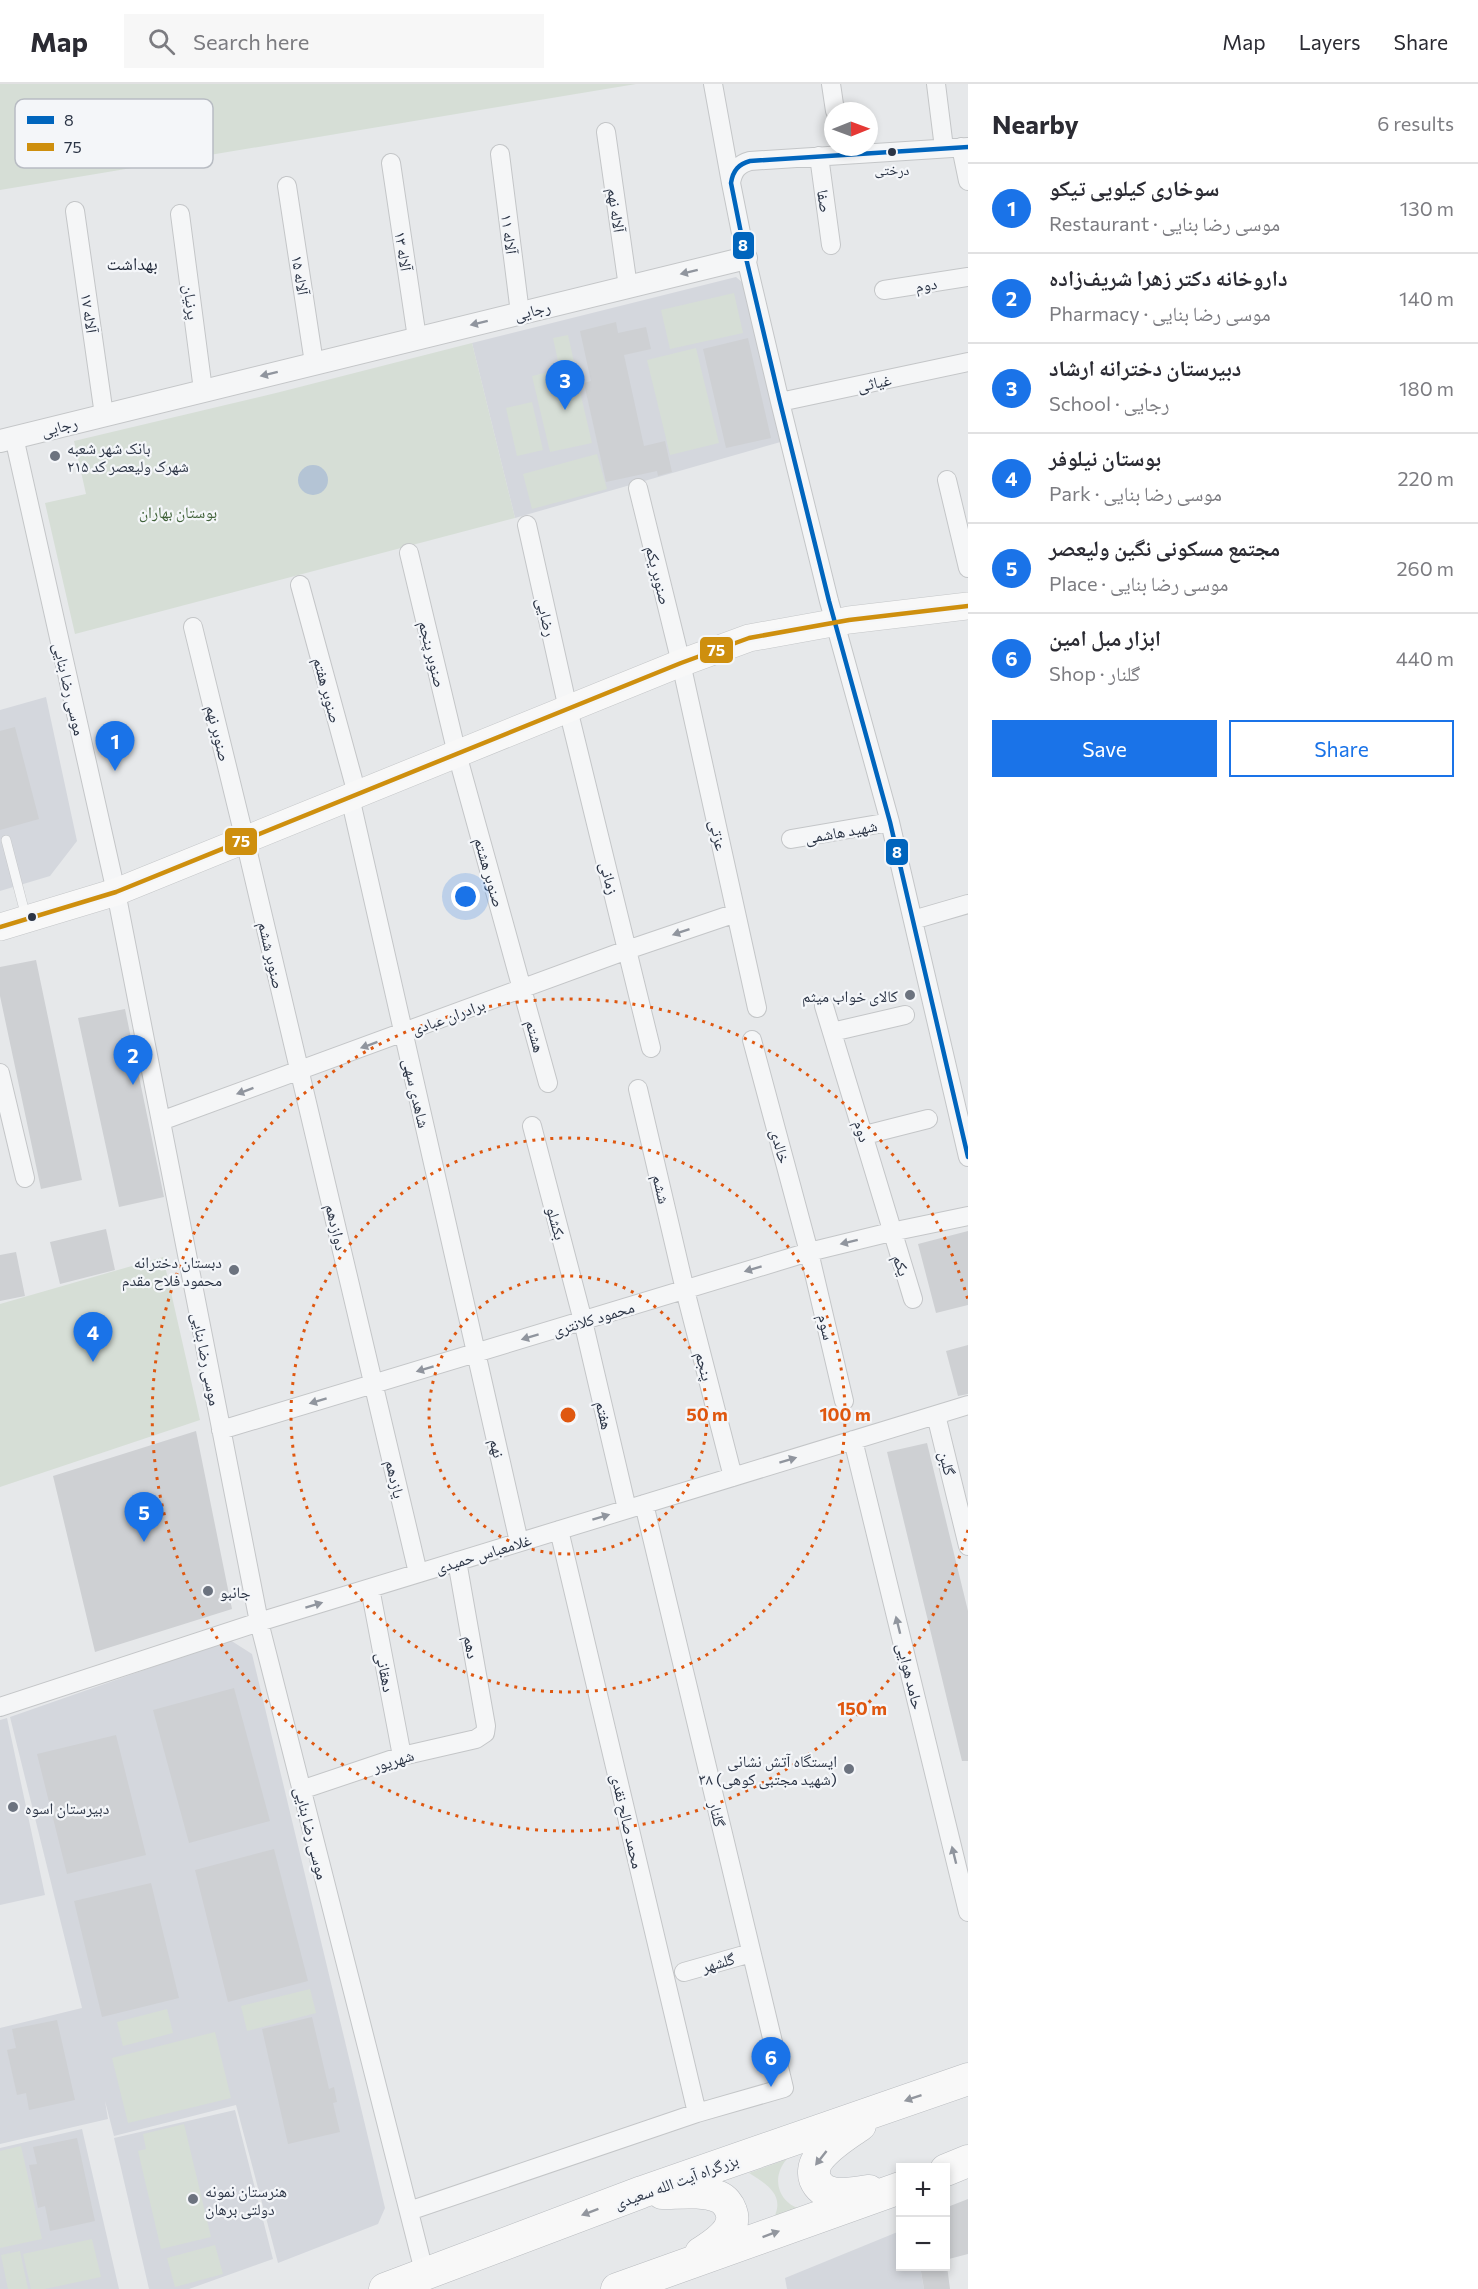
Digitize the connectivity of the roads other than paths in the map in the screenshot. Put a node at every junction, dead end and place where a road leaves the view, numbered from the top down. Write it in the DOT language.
graph roads {
  1 [pos="713,84"];
  2 [pos="831,84"];
  3 [pos="936,84"];
  4 [pos="834,102"];
  5 [pos="606,132"];
  6 [pos="958,148"];
  7 [pos="878,150"];
  8 [pos="500,154"];
  9 [pos="824,155"];
  10 [pos="819,156"];
  11 [pos="391,163"];
  12 [pos="968,181"];
  13 [pos="731,183"];
  14 [pos="287,186"];
  15 [pos="75,211"];
  16 [pos="180,214"];
  17 [pos="831,245"];
  18 [pos="746,258"];
  19 [pos="968,277"];
  20 [pos="628,287"];
  21 [pos="884,290"];
  22 [pos="520,313"];
  23 [pos="417,338"];
  24 [pos="968,362"];
  25 [pos="314,363"];
  26 [pos="203,390"];
  27 [pos="780,402"];
  28 [pos="104,415"];
  29 [pos="7,439"];
  30 [pos="947,480"];
  31 [pos="638,488"];
  32 [pos="527,525"];
  33 [pos="409,554"];
  34 [pos="968,568"];
  35 [pos="300,585"];
  36 [pos="968,606"];
  37 [pos="835,622"];
  38 [pos="193,627"];
  39 [pos="681,663"];
  40 [pos="568,709"];
  41 [pos="457,754"];
  42 [pos="354,796"];
  43 [pos="890,822"];
  44 [pos="791,839"];
  45 [pos="6,840"];
  46 [pos="245,840"];
  47 [pos="116,892"];
  48 [pos="968,904"];
  49 [pos="736,913"];
  50 [pos="27,919"];
  51 [pos="913,920"];
  52 [pos="0,927"];
  53 [pos="627,950"];
  54 [pos="523,990"];
  55 [pos="824,1006"];
  56 [pos="757,1008"];
  57 [pos="905,1015"];
  58 [pos="832,1032"];
  59 [pos="403,1033"];
  60 [pos="752,1040"];
  61 [pos="651,1048"];
  62 [pos="300,1071"];
  63 [pos="0,1073"];
  64 [pos="548,1083"];
  65 [pos="960,1087"];
  66 [pos="638,1089"];
  67 [pos="928,1119"];
  68 [pos="161,1122"];
  69 [pos="531,1126"];
  70 [pos="865,1135"];
  71 [pos="968,1157"];
  72 [pos="26,1178"];
  73 [pos="968,1216"];
  74 [pos="891,1232"];
  75 [pos="809,1252"];
  76 [pos="685,1290"];
  77 [pos="913,1299"];
  78 [pos="583,1321"];
  79 [pos="476,1353"];
  80 [pos="374,1384"];
  81 [pos="844,1401"];
  82 [pos="968,1406"];
  83 [pos="936,1415"];
  84 [pos="221,1430"];
  85 [pos="854,1440"];
  86 [pos="733,1477"];
  87 [pos="636,1507"];
  88 [pos="559,1530"];
  89 [pos="519,1542"];
  90 [pos="968,1546"];
  91 [pos="457,1562"];
  92 [pos="418,1573"];
  93 [pos="370,1588"];
  94 [pos="259,1622"];
  95 [pos="0,1707"];
  96 [pos="484,1733"];
  97 [pos="402,1756"];
  98 [pos="301,1790"];
  99 [pos="968,1912"];
  100 [pos="751,1953"];
  101 [pos="684,1972"];
  102 [pos="968,2079"];
  103 [pos="882,2108"];
  104 [pos="697,2113"];
  105 [pos="968,2161"];
  106 [pos="950,2168"];
  107 [pos="896,2188"];
  108 [pos="896,2189"];
  109 [pos="642,2192"];
  110 [pos="409,2211"];
  111 [pos="680,2267"];
  112 [pos="425,2275"];
  113 [pos="385,2289"];
  114 [pos="617,2289"];
  1 -- 13 [label="street"];
  2 -- 4 [label="street"];
  3 -- 6 [label="street"];
  5 -- 20 [label="street, آلاله نهم"];
  6 -- 7 [label="street"];
  6 -- 12 [label="street"];
  8 -- 22 [label="street, آلاله ۱۱"];
  9 -- 10 [label="street"];
  10 -- 13 [label="street"];
  10 -- 17 [label="street, صفا"];
  11 -- 23 [label="street, آلاله ۱۳"];
  13 -- 18 [label="street"];
  14 -- 25 [label="street, آلاله ۱۵"];
  15 -- 28 [label="street, آلاله ۱۷"];
  16 -- 26 [label="street, پرنیان"];
  18 -- 20 [label="street, رجایی, one-way"];
  18 -- 27 [label="street"];
  19 -- 21 [label="street, دوم"];
  20 -- 22 [label="street, رجایی"];
  22 -- 23 [label="street, رجایی, one-way"];
  23 -- 25 [label="street, رجایی"];
  24 -- 27 [label="street, غیاثی"];
  25 -- 26 [label="street, رجایی, one-way"];
  26 -- 28 [label="street, رجایی"];
  27 -- 37 [label="street"];
  28 -- 29 [label="street, رجایی"];
  29 -- 47 [label="street, موسی رضا بنایی"];
  30 -- 34 [label="street"];
  31 -- 39 [label="street, صنوبر یکم"];
  32 -- 40 [label="street, رضایی"];
  33 -- 41 [label="street, صنوبر پنجم"];
  35 -- 42 [label="street, صنوبر هفتم"];
  36 -- 37 [label="main road"];
  37 -- 39 [label="main road"];
  37 -- 43 [label="street"];
  38 -- 46 [label="street, صنوبر نهم"];
  39 -- 40 [label="main road"];
  39 -- 49 [label="street, عزتی"];
  40 -- 41 [label="main road"];
  40 -- 53 [label="street, زمانی"];
  41 -- 42 [label="main road"];
  41 -- 54 [label="street, صنوبر هشتم"];
  42 -- 46 [label="main road"];
  42 -- 59 [label="street, شاهدی سهی"];
  43 -- 44 [label="street, شهید هاشمی"];
  43 -- 51 [label="street"];
  45 -- 50 [label="lane"];
  46 -- 47 [label="main road"];
  46 -- 62 [label="street, صنوبر ششم"];
  47 -- 50 [label="main road"];
  47 -- 68 [label="street, موسی رضا بنایی"];
  48 -- 51 [label="street"];
  49 -- 53 [label="street, برادران عبادی, one-way"];
  49 -- 56 [label="street, عزتی"];
  50 -- 52 [label="main road"];
  51 -- 65 [label="street"];
  53 -- 54 [label="street, برادران عبادی"];
  53 -- 61 [label="street, زمانی"];
  54 -- 59 [label="street, برادران عبادی"];
  54 -- 64 [label="street, هشتم"];
  55 -- 58 [label="street, دوم"];
  57 -- 58 [label="street"];
  58 -- 70 [label="street, دوم"];
  59 -- 62 [label="street, برادران عبادی, one-way"];
  59 -- 79 [label="street, شاهدی سهی"];
  60 -- 75 [label="street, خالدی"];
  62 -- 68 [label="street, برادران عبادی, one-way"];
  62 -- 80 [label="street, دوازدهم"];
  63 -- 72 [label="street"];
  65 -- 71 [label="street"];
  66 -- 76 [label="street, ششم"];
  67 -- 70 [label="street"];
  68 -- 84 [label="street, موسی رضا بنایی"];
  69 -- 78 [label="street, بکشلو"];
  70 -- 74 [label="street, دوم"];
  73 -- 74 [label="street, محمود کلانتری"];
  74 -- 75 [label="street, محمود کلانتری, one-way"];
  74 -- 77 [label="street, یکم"];
  75 -- 76 [label="street, محمود کلانتری, one-way"];
  75 -- 81 [label="street, سوم"];
  76 -- 78 [label="street, محمود کلانتری"];
  76 -- 86 [label="street, پنجم"];
  78 -- 79 [label="street, محمود کلانتری, one-way"];
  78 -- 87 [label="street, هفتم"];
  79 -- 80 [label="street, محمود کلانتری, one-way"];
  79 -- 89 [label="street, نهم"];
  80 -- 84 [label="street, محمود کلانتری, one-way"];
  80 -- 92 [label="street, یازدهم"];
  82 -- 83 [label="street, غلامعباس حمیدی"];
  83 -- 85 [label="street, غلامعباس حمیدی"];
  83 -- 90 [label="street, گلبن"];
  84 -- 94 [label="street, موسی رضا بنایی"];
  86 -- 85 [label="street, غلامعباس حمیدی, one-way"];
  99 -- 85 [label="street, حامد هوایی, one-way"];
  86 -- 87 [label="street, غلامعباس حمیدی"];
  88 -- 87 [label="street, غلامعباس حمیدی, one-way"];
  87 -- 100 [label="street, گلنار"];
  88 -- 89 [label="street, غلامعباس حمیدی"];
  88 -- 104 [label="street, محمد صالح نقدی"];
  89 -- 91 [label="street, غلامعباس حمیدی"];
  91 -- 92 [label="street, غلامعباس حمیدی"];
  91 -- 96 [label="street, دهم"];
  92 -- 93 [label="street, غلامعباس حمیدی"];
  94 -- 93 [label="street, غلامعباس حمیدی, one-way"];
  93 -- 97 [label="street, دهقانی"];
  94 -- 95 [label="street, غلامعباس حمیدی"];
  94 -- 98 [label="street, موسی رضا بنایی"];
  96 -- 97 [label="street, شهریور"];
  97 -- 98 [label="street, شهریور"];
  98 -- 110 [label="street, موسی رضا بنایی"];
  100 -- 101 [label="street, گلشهر"];
  100 -- 104 [label="street, گلنار"];
  102 -- 103 [label="highway, بزرگراه آیت الله سعیدی, one-way"];
  103 -- 107 [label="highway, one-way"];
  103 -- 109 [label="highway, بزرگراه آیت الله سعیدی"];
  104 -- 110 [label="street"];
  105 -- 106 [label="highway"];
  111 -- 108 [label="highway, one-way"];
  109 -- 111 [label="highway"];
  109 -- 112 [label="highway, بزرگراه آیت الله سعیدی, one-way"];
  110 -- 112 [label="street, موسی رضا بنایی"];
  111 -- 114 [label="highway"];
  112 -- 113 [label="highway, بزرگراه آیت الله سعیدی"];
}
